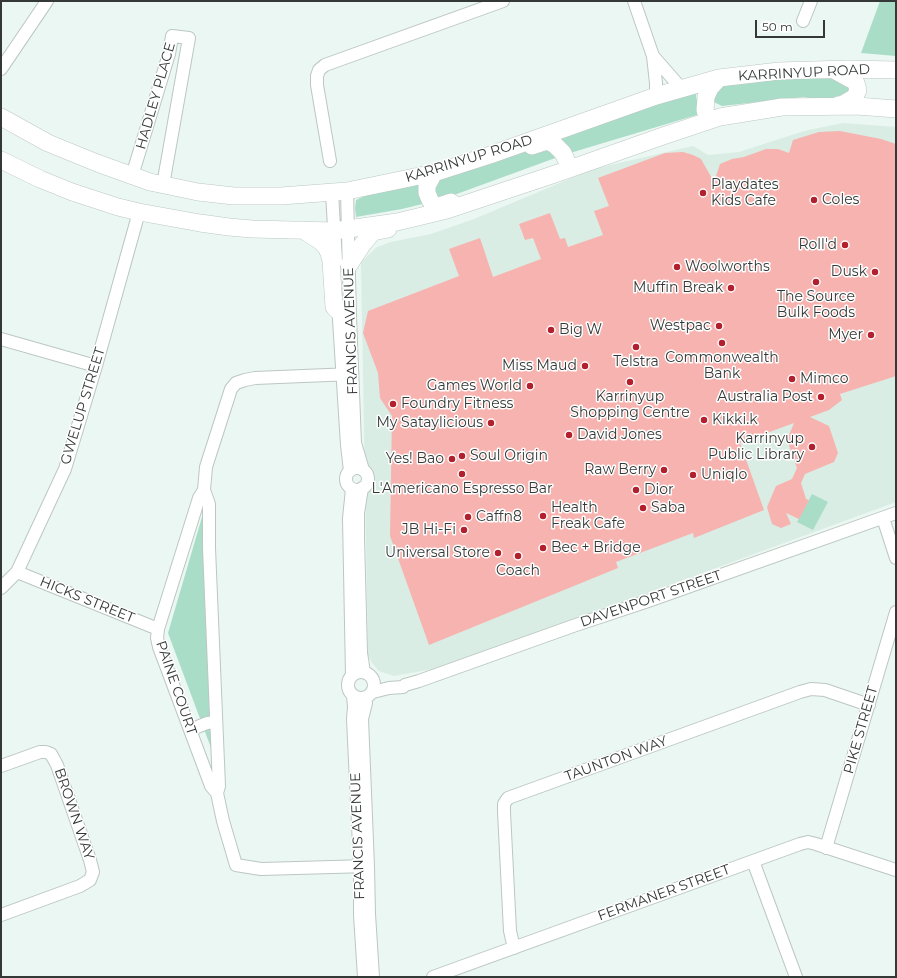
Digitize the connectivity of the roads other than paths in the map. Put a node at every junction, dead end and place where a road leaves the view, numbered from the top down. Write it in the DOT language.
graph roads {
  1 [pos="46,1"];
  2 [pos="503,1"];
  3 [pos="634,1"];
  4 [pos="811,1"];
  5 [pos="803,21"];
  6 [pos="653,56"];
  7 [pos="1,68"];
  8 [pos="834,70"];
  9 [pos="896,70"];
  10 [pos="719,78"];
  11 [pos="681,88"];
  12 [pos="656,96"];
  13 [pos="831,107"];
  14 [pos="896,109"];
  15 [pos="1,117"];
  16 [pos="708,121"];
  17 [pos="490,155"];
  18 [pos="1,160"];
  19 [pos="330,161"];
  20 [pos="570,168"];
  21 [pos="434,173"];
  22 [pos="132,176"];
  23 [pos="163,185"];
  24 [pos="339,192"];
  25 [pos="471,202"];
  26 [pos="139,212"];
  27 [pos="303,230"];
  28 [pos="341,230"];
  29 [pos="349,265"];
  30 [pos="339,312"];
  31 [pos="1,339"];
  32 [pos="96,366"];
  33 [pos="348,374"];
  34 [pos="363,470"];
  35 [pos="350,471"];
  36 [pos="357,488"];
  37 [pos="204,490"];
  38 [pos="896,513"];
  39 [pos="883,518"];
  40 [pos="896,558"];
  41 [pos="16,572"];
  42 [pos="1,588"];
  43 [pos="896,612"];
  44 [pos="158,628"];
  45 [pos="369,675"];
  46 [pos="352,676"];
  47 [pos="405,685"];
  48 [pos="369,695"];
  49 [pos="352,696"];
  50 [pos="869,705"];
  51 [pos="216,722"];
  52 [pos="190,730"];
  53 [pos="1,766"];
  54 [pos="217,793"];
  55 [pos="826,848"];
  56 [pos="753,861"];
  57 [pos="364,866"];
  58 [pos="896,870"];
  59 [pos="1,915"];
  60 [pos="514,948"];
  61 [pos="364,977"];
  62 [pos="373,977"];
  63 [pos="434,977"];
  64 [pos="796,977"];
  1 -- 7 [label="street"];
  2 -- 19 [label="street"];
  3 -- 6 [label="street"];
  4 -- 5 [label="street"];
  6 -- 11 [label="street"];
  6 -- 12 [label="street"];
  8 -- 9 [label="highway, KARRINYUP ROAD"];
  8 -- 10 [label="highway, KARRINYUP ROAD"];
  8 -- 13 [label="highway"];
  10 -- 11 [label="highway, KARRINYUP ROAD"];
  10 -- 16 [label="highway"];
  11 -- 12 [label="highway, KARRINYUP ROAD"];
  12 -- 17 [label="highway, KARRINYUP ROAD"];
  13 -- 14 [label="highway"];
  13 -- 16 [label="highway"];
  15 -- 22 [label="highway, KARRINYUP ROAD"];
  16 -- 20 [label="highway"];
  17 -- 20 [label="highway"];
  17 -- 21 [label="highway, KARRINYUP ROAD"];
  18 -- 26 [label="highway"];
  20 -- 25 [label="highway"];
  21 -- 24 [label="highway, KARRINYUP ROAD"];
  21 -- 25 [label="highway"];
  22 -- 23 [label="highway, KARRINYUP ROAD"];
  22 -- 23 [label="street, HADLEY PLACE"];
  23 -- 24 [label="highway, KARRINYUP ROAD"];
  24 -- 28 [label="street, FRANCIS AVENUE"];
  25 -- 28 [label="highway"];
  25 -- 29 [label="highway"];
  26 -- 27 [label="highway"];
  26 -- 32 [label="street, GWELUP STREET"];
  27 -- 28 [label="highway"];
  27 -- 30 [label="highway"];
  28 -- 29 [label="street, FRANCIS AVENUE"];
  28 -- 30 [label="street, FRANCIS AVENUE"];
  29 -- 33 [label="street, FRANCIS AVENUE"];
  30 -- 33 [label="street, FRANCIS AVENUE"];
  31 -- 32 [label="street"];
  32 -- 41 [label="street, GWELUP STREET"];
  33 -- 34 [label="street, FRANCIS AVENUE"];
  33 -- 35 [label="street, FRANCIS AVENUE"];
  33 -- 37 [label="street, PAINE COURT"];
  34 -- 35 [label="street"];
  34 -- 36 [label="street, FRANCIS AVENUE"];
  35 -- 36 [label="street, FRANCIS AVENUE"];
  36 -- 45 [label="street, FRANCIS AVENUE"];
  36 -- 46 [label="street, FRANCIS AVENUE"];
  37 -- 44 [label="street, PAINE COURT"];
  37 -- 51 [label="street, PAINE COURT"];
  38 -- 39 [label="street, DAVENPORT STREET"];
  39 -- 40 [label="street"];
  39 -- 47 [label="street, DAVENPORT STREET"];
  41 -- 42 [label="street, GWELUP STREET"];
  41 -- 44 [label="street, HICKS STREET"];
  43 -- 50 [label="street, PIKE STREET"];
  44 -- 52 [label="street, PAINE COURT"];
  45 -- 46 [label="street"];
  45 -- 47 [label="street, DAVENPORT STREET"];
  45 -- 48 [label="street"];
  46 -- 49 [label="street"];
  47 -- 48 [label="street, DAVENPORT STREET"];
  48 -- 49 [label="street"];
  48 -- 57 [label="street, FRANCIS AVENUE"];
  49 -- 57 [label="street, FRANCIS AVENUE"];
  50 -- 55 [label="street, PIKE STREET"];
  50 -- 60 [label="street, TAUNTON WAY"];
  51 -- 52 [label="street"];
  51 -- 54 [label="street, PAINE COURT"];
  52 -- 54 [label="street, PAINE COURT"];
  53 -- 59 [label="street, BROWN WAY"];
  54 -- 57 [label="street, PAINE COURT"];
  55 -- 56 [label="street, FERMANER STREET"];
  55 -- 58 [label="street, FERMANER STREET"];
  56 -- 60 [label="street, FERMANER STREET"];
  56 -- 64 [label="street"];
  57 -- 61 [label="street, FRANCIS AVENUE"];
  57 -- 62 [label="street, FRANCIS AVENUE"];
  60 -- 63 [label="street, FERMANER STREET"];
}
